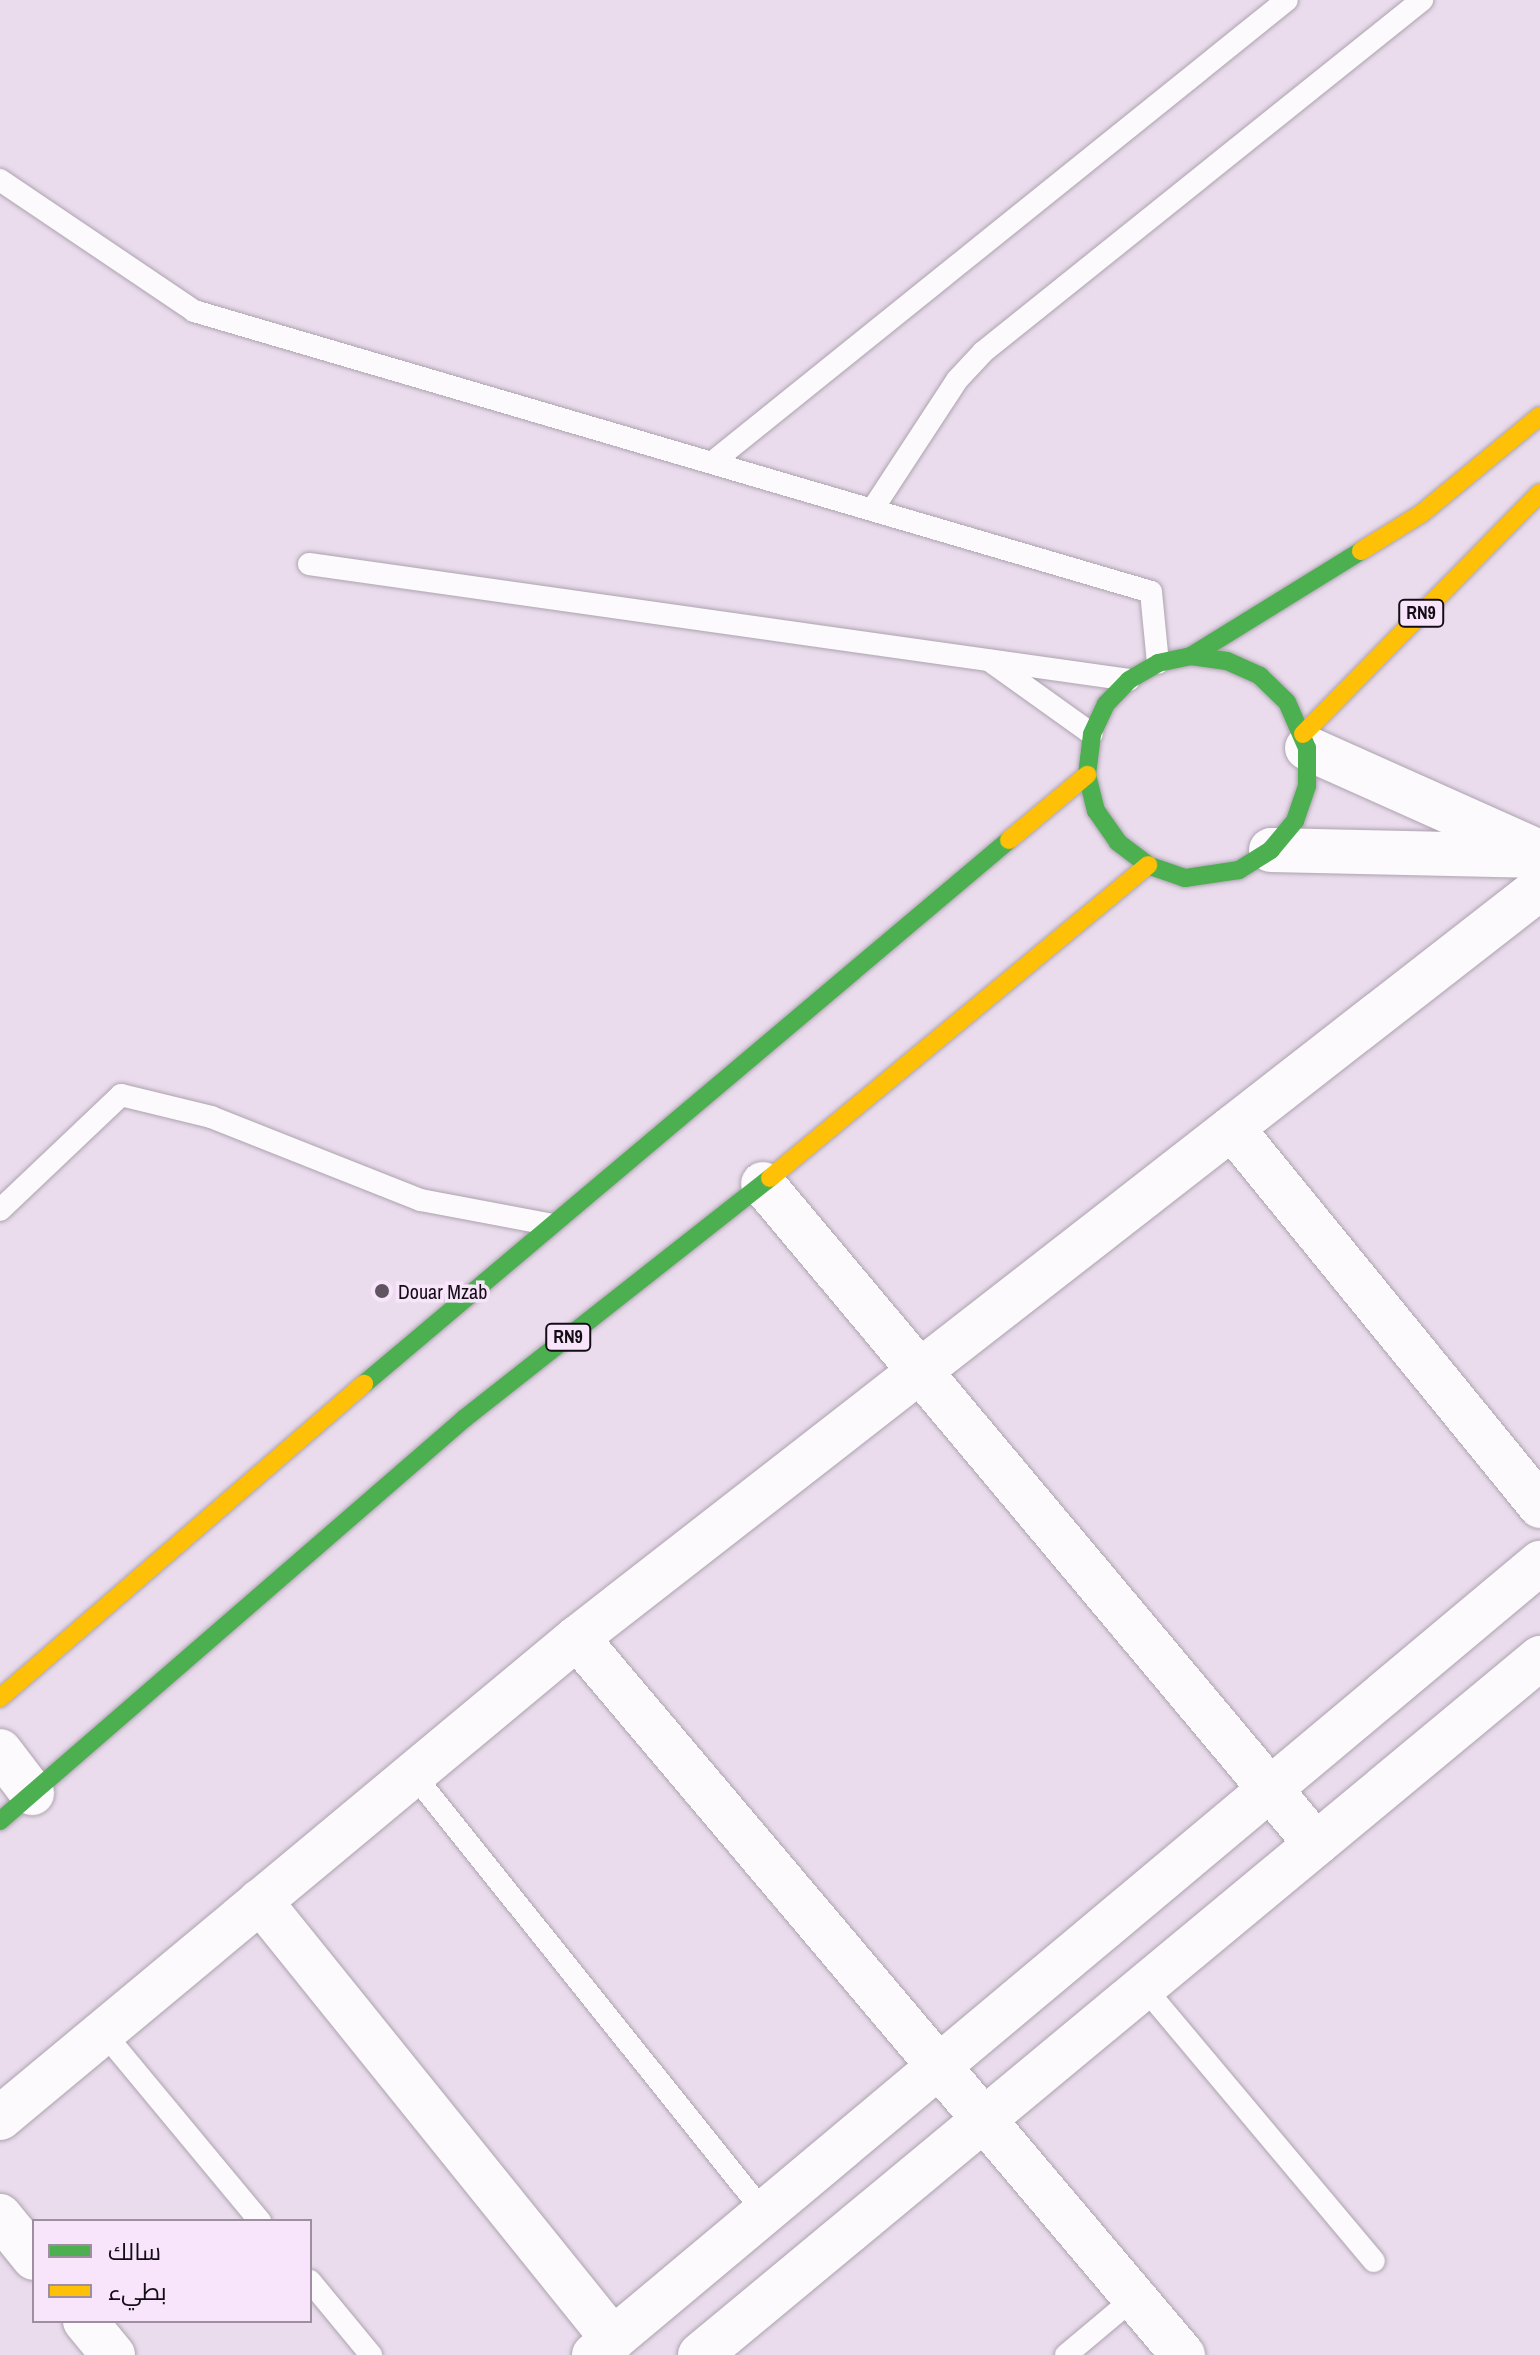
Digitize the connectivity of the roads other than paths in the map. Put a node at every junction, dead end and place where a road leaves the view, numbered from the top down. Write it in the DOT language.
graph roads {
  1 [pos="1287,0"];
  2 [pos="1422,0"];
  3 [pos="0,180"];
  4 [pos="1540,416"];
  5 [pos="714,461"];
  6 [pos="1540,493"];
  7 [pos="874,507"];
  8 [pos="309,564"];
  9 [pos="1191,656"];
  10 [pos="986,658"];
  11 [pos="1158,663"];
  12 [pos="1129,680"];
  13 [pos="1092,734"];
  14 [pos="1305,741"];
  15 [pos="1087,775"];
  16 [pos="1271,850"];
  17 [pos="1540,854"];
  18 [pos="1148,865"];
  19 [pos="1540,888"];
  20 [pos="1232,1128"];
  21 [pos="763,1184"];
  22 [pos="0,1210"];
  23 [pos="549,1224"];
  24 [pos="920,1371"];
  25 [pos="1540,1506"];
  26 [pos="1540,1563"];
  27 [pos="577,1638"];
  28 [pos="1540,1658"];
  29 [pos="0,1698"];
  30 [pos="0,1751"];
  31 [pos="413,1774"];
  32 [pos="1269,1790"];
  33 [pos="32,1793"];
  34 [pos="0,1821"];
  35 [pos="1316,1844"];
  36 [pos="260,1901"];
  37 [pos="1143,1986"];
  38 [pos="103,2032"];
  39 [pos="941,2064"];
  40 [pos="987,2117"];
  41 [pos="0,2118"];
  42 [pos="764,2212"];
  43 [pos="0,2216"];
  44 [pos="258,2219"];
  45 [pos="32,2256"];
  46 [pos="1374,2261"];
  47 [pos="312,2283"];
  48 [pos="1135,2297"];
  49 [pos="87,2323"];
  50 [pos="603,2347"];
  51 [pos="113,2355"];
  52 [pos="371,2355"];
  53 [pos="700,2355"];
  54 [pos="1066,2355"];
  55 [pos="1183,2355"];
  1 -- 5 [label="lane"];
  2 -- 7 [label="lane"];
  3 -- 5 [label="lane"];
  4 -- 9 [label="highway"];
  5 -- 7 [label="lane"];
  6 -- 14 [label="highway, RN9"];
  7 -- 11 [label="lane"];
  8 -- 10 [label="lane"];
  9 -- 11 [label="highway"];
  9 -- 14 [label="highway"];
  10 -- 12 [label="lane"];
  10 -- 13 [label="lane"];
  11 -- 12 [label="highway"];
  12 -- 13 [label="highway"];
  13 -- 15 [label="highway"];
  14 -- 16 [label="highway"];
  14 -- 17 [label="street"];
  15 -- 18 [label="highway"];
  15 -- 23 [label="highway"];
  16 -- 17 [label="street"];
  16 -- 18 [label="highway"];
  18 -- 21 [label="highway, RN9"];
  19 -- 20 [label="street"];
  20 -- 24 [label="street"];
  20 -- 25 [label="street"];
  21 -- 24 [label="street"];
  21 -- 33 [label="highway, RN9"];
  22 -- 23 [label="lane"];
  23 -- 29 [label="highway"];
  24 -- 27 [label="street"];
  24 -- 32 [label="street"];
  26 -- 32 [label="street"];
  27 -- 31 [label="street"];
  27 -- 39 [label="street"];
  28 -- 35 [label="street"];
  30 -- 33 [label="street"];
  31 -- 36 [label="street"];
  31 -- 42 [label="lane"];
  32 -- 35 [label="street"];
  32 -- 39 [label="street"];
  33 -- 34 [label="highway, RN9"];
  35 -- 37 [label="street"];
  36 -- 38 [label="street"];
  36 -- 50 [label="street"];
  37 -- 40 [label="street"];
  37 -- 46 [label="lane"];
  38 -- 41 [label="street"];
  38 -- 44 [label="lane"];
  39 -- 40 [label="street"];
  39 -- 42 [label="street"];
  40 -- 48 [label="street"];
  40 -- 53 [label="street"];
  42 -- 50 [label="street"];
  43 -- 45 [label="street"];
  47 -- 52 [label="lane"];
  48 -- 54 [label="lane"];
  48 -- 55 [label="street"];
  49 -- 51 [label="street"];
}
